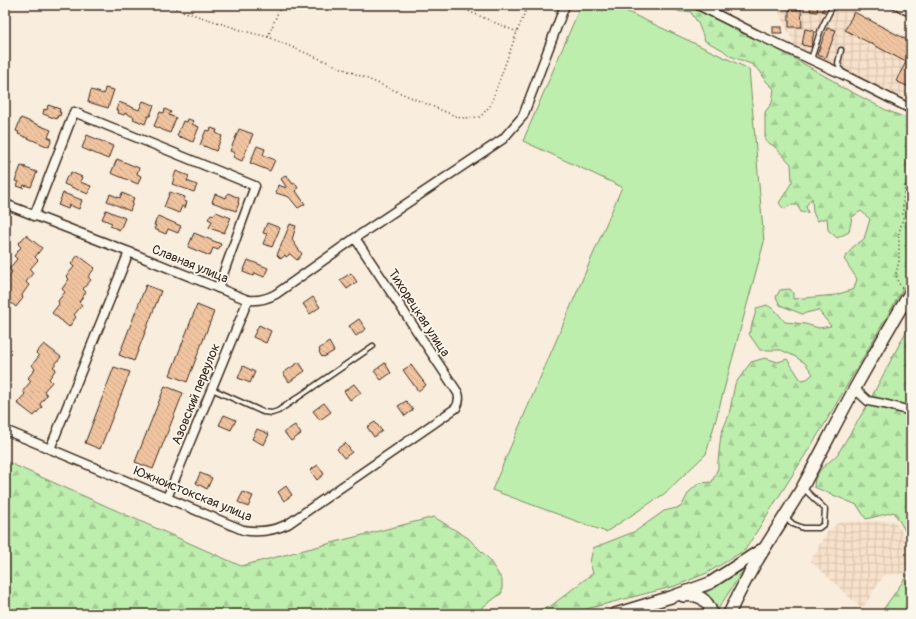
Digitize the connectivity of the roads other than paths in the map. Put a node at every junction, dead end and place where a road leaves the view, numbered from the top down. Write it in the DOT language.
graph roads {
  1 [pos="565,5"];
  2 [pos="698,5"];
  3 [pos="833,5"];
  4 [pos="894,5"];
  5 [pos="911,15"];
  6 [pos="841,50"];
  7 [pos="811,59"];
  8 [pos="842,74"];
  9 [pos="911,109"];
  10 [pos="6,207"];
  11 [pos="34,216"];
  12 [pos="355,238"];
  13 [pos="129,252"];
  14 [pos="218,288"];
  15 [pos="907,290"];
  16 [pos="248,300"];
  17 [pos="373,346"];
  18 [pos="212,389"];
  19 [pos="855,389"];
  20 [pos="459,401"];
  21 [pos="911,412"];
  22 [pos="5,430"];
  23 [pos="50,449"];
  24 [pos="802,487"];
  25 [pos="167,498"];
  26 [pos="784,517"];
  27 [pos="764,549"];
  28 [pos="671,597"];
  29 [pos="736,598"];
  30 [pos="615,614"];
  31 [pos="712,614"];
  32 [pos="720,614"];
  33 [pos="729,614"];
  1 -- 12 [label="street, Славная улица"];
  2 -- 7 [label="street"];
  3 -- 7 [label="lane"];
  4 -- 5 [label="lane"];
  6 -- 8 [label="lane"];
  7 -- 8 [label="street"];
  8 -- 9 [label="street"];
  10 -- 11 [label="street, Славная улица"];
  11 -- 13 [label="street, Славная улица"];
  11 -- 14 [label="street"];
  12 -- 16 [label="street, Славная улица"];
  12 -- 20 [label="street, Тихорецкая улица"];
  13 -- 14 [label="street, Славная улица"];
  13 -- 23 [label="street"];
  14 -- 16 [label="street, Славная улица"];
  15 -- 19 [label="street"];
  16 -- 18 [label="street, Азовский переулок"];
  17 -- 18 [label="lane"];
  18 -- 25 [label="street, Азовский переулок"];
  19 -- 21 [label="street"];
  19 -- 24 [label="street"];
  20 -- 25 [label="street, Южноистокская улица"];
  22 -- 23 [label="street, Южноистокская улица"];
  23 -- 25 [label="street, Южноистокская улица"];
  24 -- 26 [label="street"];
  24 -- 26 [label="lane"];
  26 -- 27 [label="street"];
  27 -- 28 [label="street"];
  27 -- 29 [label="street"];
  28 -- 30 [label="street"];
  28 -- 31 [label="street"];
  29 -- 32 [label="street"];
  29 -- 33 [label="street"];
}
